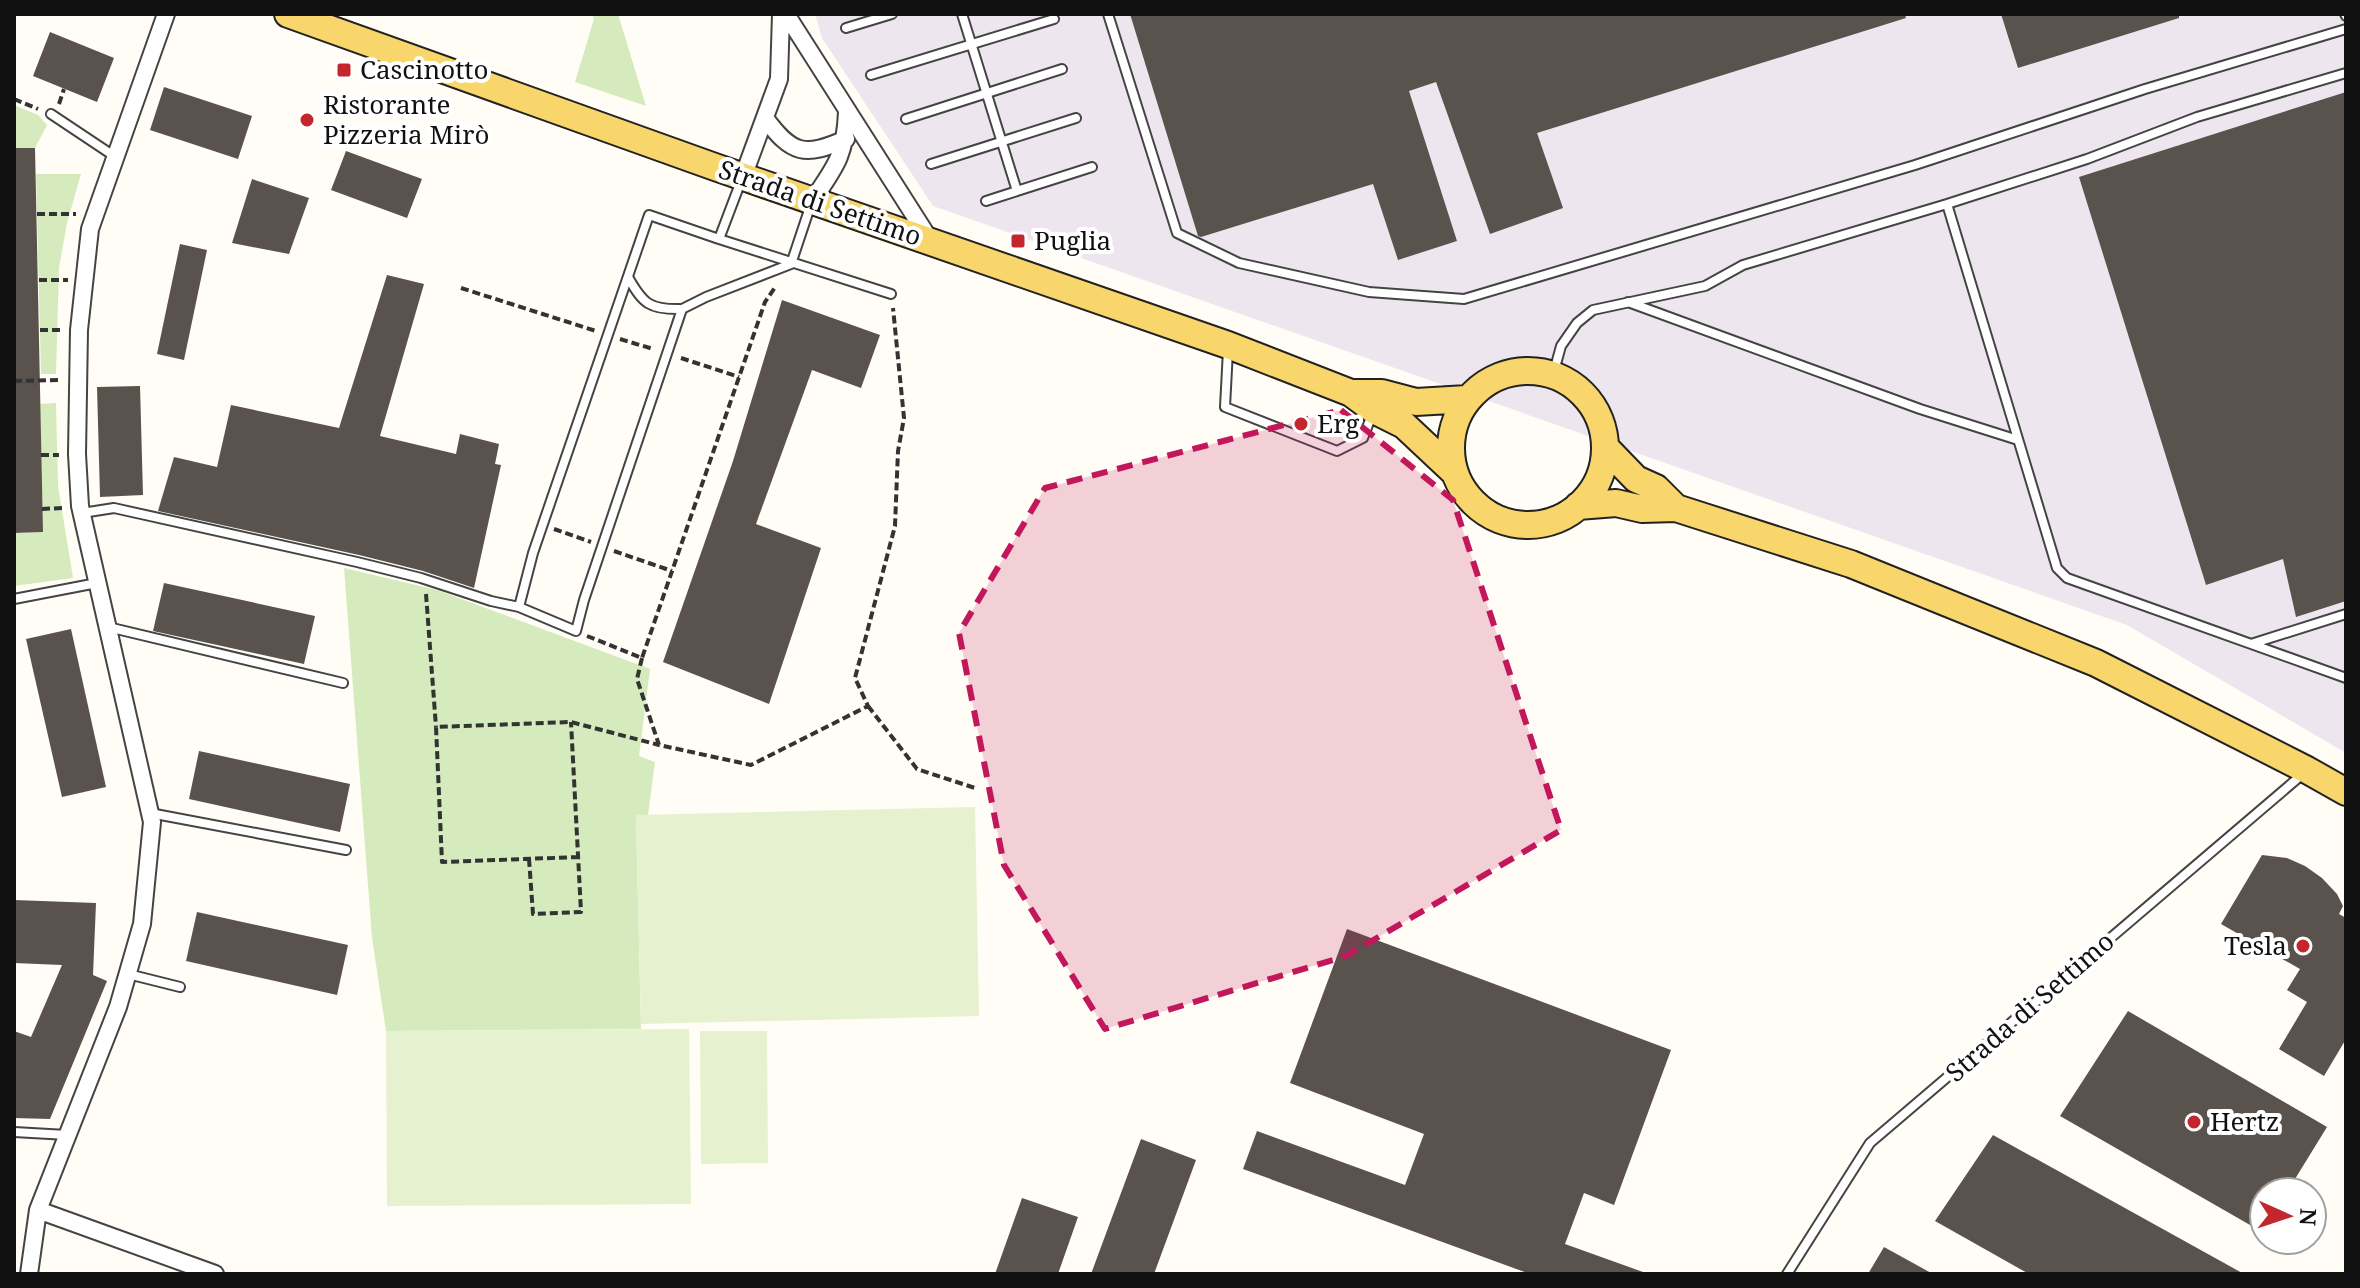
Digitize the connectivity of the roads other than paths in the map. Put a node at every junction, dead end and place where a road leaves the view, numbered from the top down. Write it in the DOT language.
graph roads {
  1 [pos="166,14"];
  2 [pos="288,14"];
  3 [pos="784,14"];
  4 [pos="892,14"];
  5 [pos="962,14"];
  6 [pos="1108,14"];
  7 [pos="1054,19"];
  8 [pos="846,28"];
  9 [pos="2346,29"];
  10 [pos="971,44"];
  11 [pos="1062,69"];
  12 [pos="2346,73"];
  13 [pos="871,75"];
  14 [pos="987,93"];
  15 [pos="847,112"];
  16 [pos="51,114"];
  17 [pos="765,118"];
  18 [pos="1076,118"];
  19 [pos="906,119"];
  20 [pos="846,139"];
  21 [pos="1001,141"];
  22 [pos="114,156"];
  23 [pos="931,164"];
  24 [pos="1092,167"];
  25 [pos="743,177"];
  26 [pos="1017,191"];
  27 [pos="812,201"];
  28 [pos="986,201"];
  29 [pos="1947,204"];
  30 [pos="719,239"];
  31 [pos="930,240"];
  32 [pos="791,264"];
  33 [pos="628,277"];
  34 [pos="891,294"];
  35 [pos="1627,302"];
  36 [pos="682,309"];
  37 [pos="1228,345"];
  38 [pos="1553,375"];
  39 [pos="1351,393"];
  40 [pos="1467,399"];
  41 [pos="1374,410"];
  42 [pos="2018,440"];
  43 [pos="1605,447"];
  44 [pos="1452,470"];
  45 [pos="1578,506"];
  46 [pos="1676,508"];
  47 [pos="81,513"];
  48 [pos="97,583"];
  49 [pos="14,599"];
  50 [pos="519,607"];
  51 [pos="2346,614"];
  52 [pos="108,627"];
  53 [pos="2249,645"];
  54 [pos="2346,678"];
  55 [pos="343,683"];
  56 [pos="2307,770"];
  57 [pos="2346,792"];
  58 [pos="150,813"];
  59 [pos="346,850"];
  60 [pos="128,974"];
  61 [pos="180,987"];
  62 [pos="14,1132"];
  63 [pos="68,1135"];
  64 [pos="38,1210"];
  65 [pos="29,1274"];
  66 [pos="215,1274"];
  67 [pos="1787,1274"];
  1 -- 22 [label="street"];
  2 -- 25 [label="main road, Strada di Settimo"];
  3 -- 15 [label="street"];
  3 -- 17 [label="street"];
  4 -- 8 [label="lane"];
  5 -- 10 [label="lane"];
  6 -- 9 [label="lane"];
  7 -- 10 [label="lane"];
  10 -- 13 [label="lane"];
  10 -- 14 [label="lane"];
  11 -- 14 [label="lane"];
  12 -- 29 [label="lane"];
  14 -- 19 [label="lane"];
  14 -- 21 [label="lane"];
  15 -- 20 [label="street"];
  15 -- 31 [label="street"];
  16 -- 22 [label="lane"];
  17 -- 20 [label="street"];
  17 -- 25 [label="street"];
  18 -- 21 [label="lane"];
  20 -- 27 [label="street"];
  21 -- 23 [label="lane"];
  21 -- 26 [label="lane"];
  22 -- 47 [label="street"];
  24 -- 26 [label="lane"];
  25 -- 27 [label="main road, Strada di Settimo"];
  25 -- 30 [label="lane"];
  26 -- 28 [label="lane"];
  27 -- 31 [label="main road, Strada di Settimo"];
  27 -- 32 [label="lane"];
  29 -- 35 [label="lane"];
  29 -- 42 [label="lane"];
  30 -- 32 [label="lane"];
  30 -- 33 [label="lane"];
  31 -- 37 [label="main road, Strada di Settimo"];
  32 -- 34 [label="lane"];
  32 -- 36 [label="lane"];
  33 -- 36 [label="lane"];
  33 -- 50 [label="lane"];
  35 -- 38 [label="lane"];
  35 -- 42 [label="lane"];
  36 -- 50 [label="lane"];
  37 -- 39 [label="main road, Strada di Settimo"];
  37 -- 41 [label="lane"];
  38 -- 40 [label="main road"];
  38 -- 43 [label="main road"];
  39 -- 40 [label="main road, Strada di Settimo"];
  39 -- 41 [label="main road, Strada di Settimo"];
  40 -- 44 [label="main road"];
  41 -- 44 [label="main road, Strada di Settimo"];
  42 -- 53 [label="lane"];
  43 -- 45 [label="main road"];
  43 -- 46 [label="main road"];
  44 -- 45 [label="main road"];
  45 -- 46 [label="main road"];
  46 -- 56 [label="main road"];
  47 -- 48 [label="street"];
  47 -- 50 [label="lane"];
  48 -- 49 [label="lane"];
  48 -- 52 [label="street"];
  51 -- 53 [label="lane"];
  52 -- 55 [label="lane"];
  52 -- 58 [label="street"];
  53 -- 54 [label="lane"];
  56 -- 57 [label="main road"];
  56 -- 67 [label="lane, Strada di Settimo"];
  58 -- 59 [label="lane"];
  58 -- 60 [label="street"];
  60 -- 61 [label="lane"];
  60 -- 63 [label="street"];
  62 -- 63 [label="lane"];
  63 -- 64 [label="street"];
  64 -- 65 [label="street"];
  64 -- 66 [label="street"];
}
